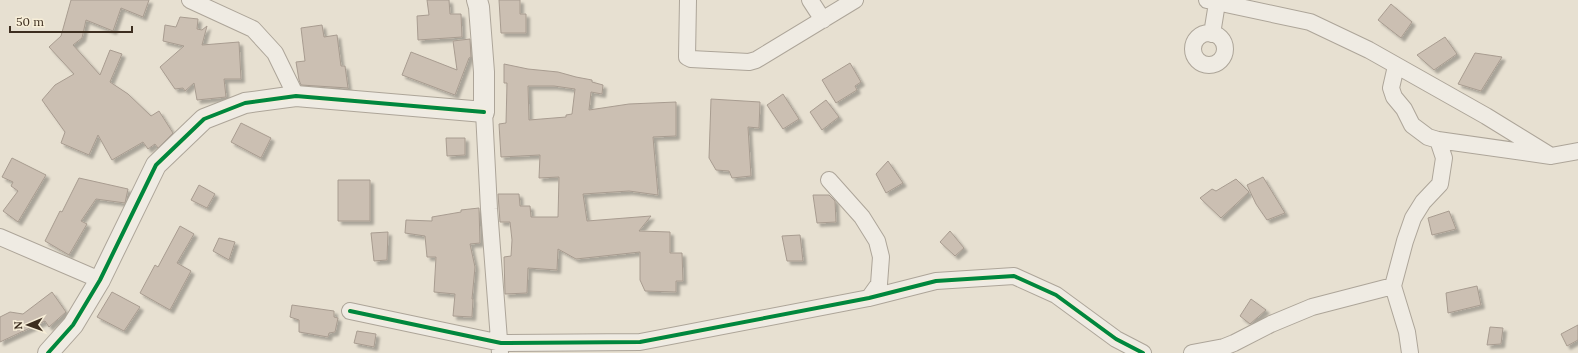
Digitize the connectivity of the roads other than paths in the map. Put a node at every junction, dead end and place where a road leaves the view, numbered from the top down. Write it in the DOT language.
graph roads {
  1 [pos="190,0"];
  2 [pos="477,0"];
  3 [pos="688,0"];
  4 [pos="810,0"];
  5 [pos="856,0"];
  6 [pos="1212,2"];
  7 [pos="823,20"];
  8 [pos="1212,34"];
  9 [pos="1396,66"];
  10 [pos="296,96"];
  11 [pos="484,112"];
  12 [pos="1438,140"];
  13 [pos="1578,151"];
  14 [pos="1551,156"];
  15 [pos="829,180"];
  16 [pos="0,237"];
  17 [pos="100,280"];
  18 [pos="1393,286"];
  19 [pos="869,298"];
  20 [pos="350,311"];
  21 [pos="500,348"];
  22 [pos="48,353"];
  23 [pos="1143,353"];
  24 [pos="1192,353"];
  25 [pos="1410,353"];
  1 -- 10 [label="street"];
  2 -- 11 [label="street"];
  3 -- 7 [label="street"];
  4 -- 7 [label="street"];
  5 -- 7 [label="street"];
  6 -- 8 [label="street"];
  6 -- 9 [label="street"];
  9 -- 12 [label="street"];
  9 -- 14 [label="street"];
  10 -- 11 [label="street"];
  10 -- 17 [label="street"];
  11 -- 21 [label="street"];
  12 -- 14 [label="street"];
  12 -- 18 [label="street"];
  13 -- 14 [label="street"];
  15 -- 19 [label="street"];
  16 -- 17 [label="street"];
  17 -- 22 [label="street"];
  18 -- 24 [label="street"];
  18 -- 25 [label="street"];
  19 -- 21 [label="street"];
  19 -- 23 [label="street"];
  20 -- 21 [label="street"];
}
